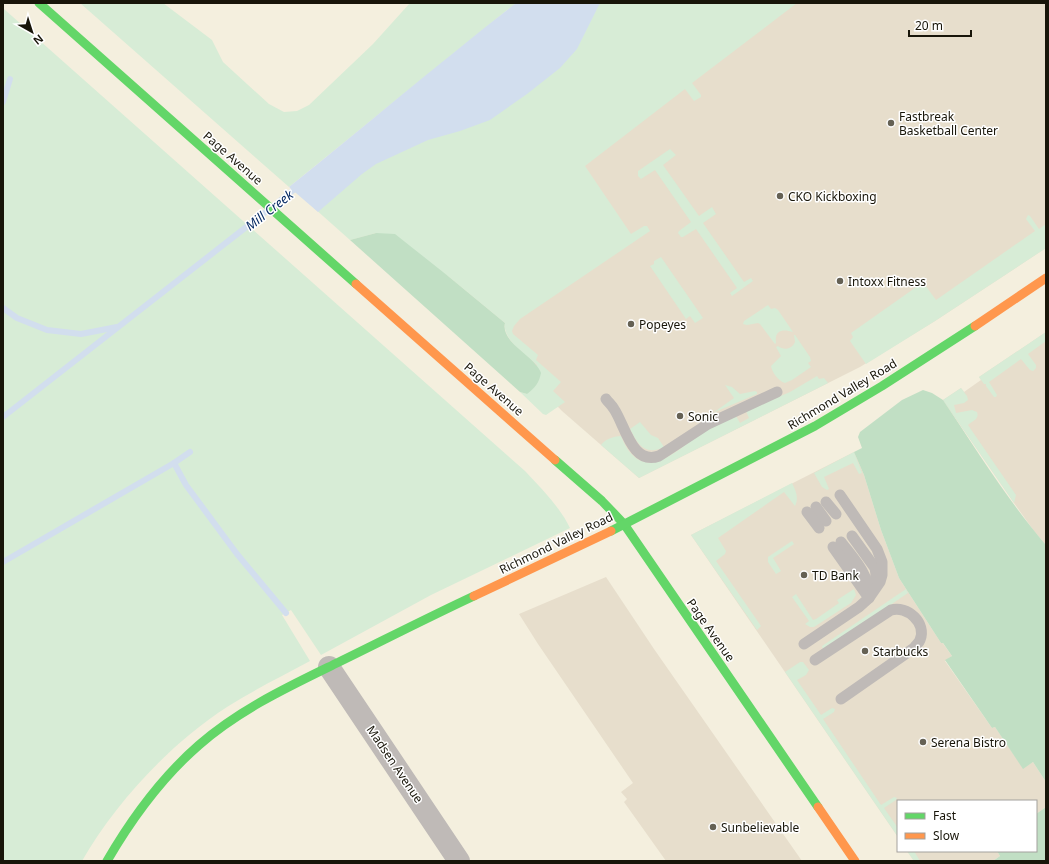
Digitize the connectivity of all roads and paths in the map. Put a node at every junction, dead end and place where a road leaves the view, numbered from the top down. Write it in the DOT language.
graph roads {
  1 [pos="39,3"];
  2 [pos="1046,278"];
  3 [pos="777,392"];
  4 [pos="606,399"];
  5 [pos="840,495"];
  6 [pos="826,502"];
  7 [pos="812,510"];
  8 [pos="836,514"];
  9 [pos="624,524"];
  10 [pos="822,524"];
  11 [pos="852,536"];
  12 [pos="837,544"];
  13 [pos="869,598"];
  14 [pos="804,644"];
  15 [pos="815,660"];
  16 [pos="329,667"];
  17 [pos="841,699"];
  18 [pos="107,861"];
  19 [pos="459,861"];
  20 [pos="855,861"];
  1 -- 9 [label="street, Page Avenue"];
  2 -- 9 [label="street, Richmond Valley Road"];
  3 -- 4 [label="lane"];
  5 -- 13 [label="lane"];
  6 -- 8 [label="lane"];
  7 -- 10 [label="lane"];
  9 -- 16 [label="street, Richmond Valley Road"];
  9 -- 20 [label="street, Page Avenue"];
  11 -- 13 [label="lane"];
  12 -- 13 [label="lane"];
  13 -- 14 [label="lane"];
  15 -- 17 [label="lane"];
  16 -- 18 [label="street, Richmond Valley Road"];
  16 -- 19 [label="street, Madsen Avenue"];
}
